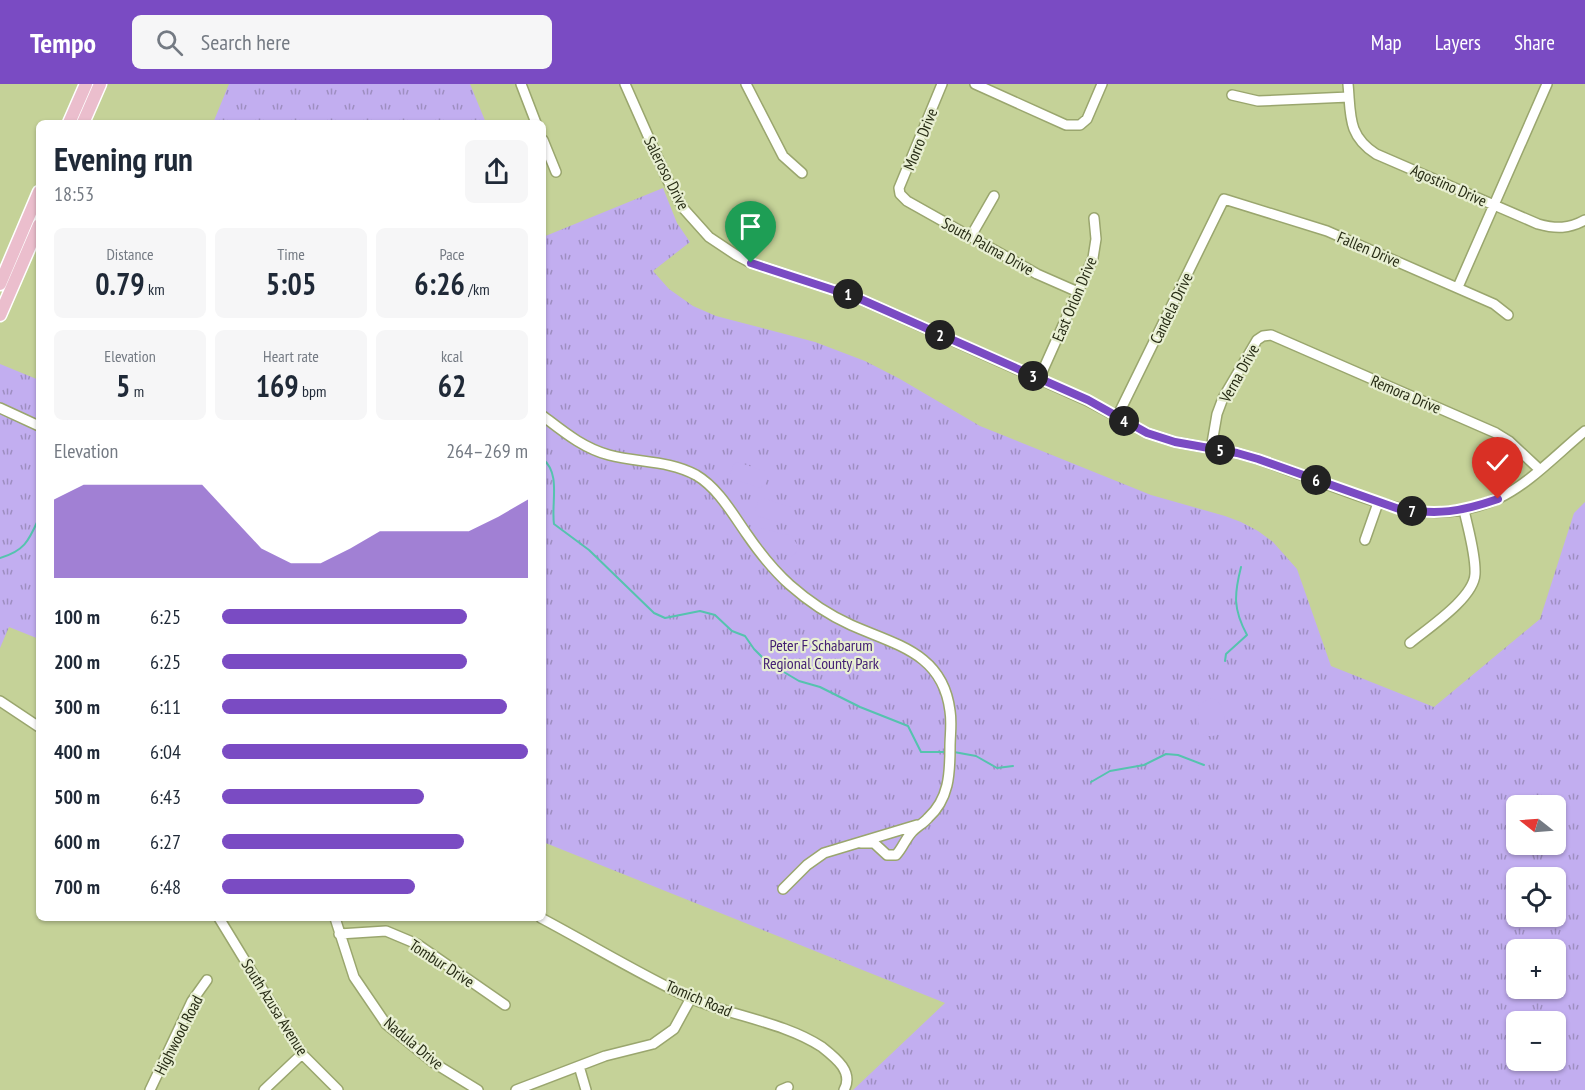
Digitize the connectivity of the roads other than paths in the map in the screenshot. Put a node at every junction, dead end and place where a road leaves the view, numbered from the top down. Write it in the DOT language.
graph roads {
  1 [pos="86,84"];
  2 [pos="100,84"];
  3 [pos="521,84"];
  4 [pos="625,84"];
  5 [pos="746,84"];
  6 [pos="942,84"];
  7 [pos="975,84"];
  8 [pos="1102,84"];
  9 [pos="1348,84"];
  10 [pos="1547,84"];
  11 [pos="1232,95"];
  12 [pos="1349,97"];
  13 [pos="70,120"];
  14 [pos="84,120"];
  15 [pos="535,120"];
  16 [pos="546,147"];
  17 [pos="556,172"];
  18 [pos="802,173"];
  19 [pos="900,194"];
  20 [pos="994,196"];
  21 [pos="36,199"];
  22 [pos="1224,199"];
  23 [pos="1494,205"];
  24 [pos="1094,218"];
  25 [pos="1585,220"];
  26 [pos="36,232"];
  27 [pos="972,236"];
  28 [pos="0,284"];
  29 [pos="1458,287"];
  30 [pos="1078,292"];
  31 [pos="0,315"];
  32 [pos="1508,315"];
  33 [pos="1263,336"];
  34 [pos="1039,379"];
  35 [pos="0,408"];
  36 [pos="1117,417"];
  37 [pos="546,418"];
  38 [pos="36,425"];
  39 [pos="1585,431"];
  40 [pos="1211,449"];
  41 [pos="1539,469"];
  42 [pos="1378,503"];
  43 [pos="1464,510"];
  44 [pos="1365,540"];
  45 [pos="1410,643"];
  46 [pos="0,701"];
  47 [pos="36,725"];
  48 [pos="922,824"];
  49 [pos="861,843"];
  50 [pos="783,889"];
  51 [pos="221,921"];
  52 [pos="336,921"];
  53 [pos="546,921"];
  54 [pos="339,934"];
  55 [pos="207,980"];
  56 [pos="690,998"];
  57 [pos="505,1005"];
  58 [pos="302,1054"];
  59 [pos="579,1066"];
  60 [pos="150,1090"];
  61 [pos="264,1090"];
  62 [pos="338,1090"];
  63 [pos="478,1090"];
  64 [pos="516,1090"];
  65 [pos="586,1090"];
  66 [pos="844,1090"];
  1 -- 13 [label="main road"];
  2 -- 14 [label="main road"];
  3 -- 15 [label="street"];
  4 -- 34 [label="street, Saleroso Drive"];
  5 -- 18 [label="street"];
  6 -- 19 [label="street, Morro Drive"];
  7 -- 8 [label="street"];
  9 -- 12 [label="street, Agostino Drive"];
  10 -- 23 [label="street"];
  11 -- 12 [label="street"];
  12 -- 23 [label="street, Agostino Drive"];
  16 -- 17 [label="street"];
  19 -- 27 [label="street, South Palma Drive"];
  20 -- 27 [label="street"];
  21 -- 28 [label="main road"];
  22 -- 29 [label="street, Fallen Drive"];
  22 -- 36 [label="street, Candela Drive"];
  23 -- 25 [label="street, Agostino Drive"];
  23 -- 29 [label="street"];
  24 -- 30 [label="street, East Orlon Drive"];
  26 -- 31 [label="main road"];
  27 -- 30 [label="street, South Palma Drive"];
  29 -- 32 [label="street, Fallen Drive"];
  30 -- 34 [label="street, East Orlon Drive"];
  33 -- 40 [label="street, Verna Drive"];
  33 -- 41 [label="street, Remora Drive"];
  34 -- 36 [label="street, Saleroso Drive"];
  35 -- 38 [label="street"];
  36 -- 40 [label="street, Saleroso Drive"];
  37 -- 48 [label="street"];
  39 -- 41 [label="street, Saleroso Drive"];
  40 -- 42 [label="street, Saleroso Drive"];
  41 -- 43 [label="street, Saleroso Drive"];
  42 -- 43 [label="street, Saleroso Drive"];
  42 -- 44 [label="street"];
  43 -- 45 [label="street"];
  46 -- 47 [label="street"];
  48 -- 49 [label="street"];
  48 -- 49 [label="street"];
  49 -- 50 [label="street"];
  51 -- 58 [label="street, South Azusa Avenue"];
  52 -- 54 [label="street, Nadula Drive"];
  53 -- 56 [label="street, Tomich Road"];
  54 -- 57 [label="street, Tombur Drive"];
  54 -- 63 [label="street, Nadula Drive"];
  55 -- 60 [label="street, Highwood Road"];
  56 -- 59 [label="street"];
  56 -- 66 [label="street, Tomich Road"];
  58 -- 61 [label="street"];
  58 -- 62 [label="street, South Azusa Avenue"];
  59 -- 64 [label="street"];
  59 -- 65 [label="street"];
}
